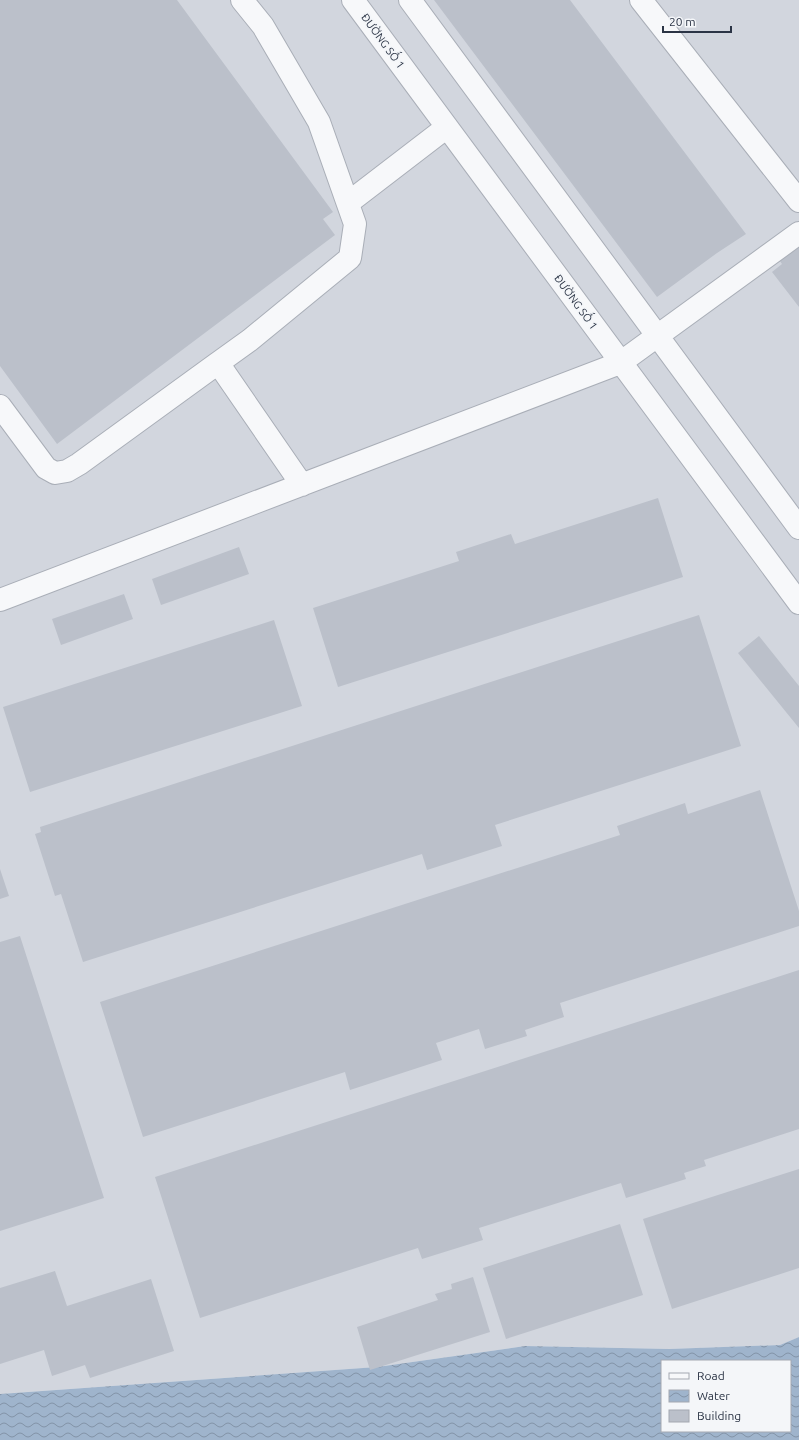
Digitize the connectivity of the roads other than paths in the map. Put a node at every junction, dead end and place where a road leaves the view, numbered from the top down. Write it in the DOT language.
graph roads {
  1 [pos="242,0"];
  2 [pos="353,0"];
  3 [pos="410,0"];
  4 [pos="641,0"];
  5 [pos="447,127"];
  6 [pos="799,201"];
  7 [pos="348,203"];
  8 [pos="799,233"];
  9 [pos="658,336"];
  10 [pos="218,363"];
  11 [pos="620,363"];
  12 [pos="0,406"];
  13 [pos="302,484"];
  14 [pos="799,528"];
  15 [pos="0,600"];
  16 [pos="799,603"];
  1 -- 7 [label="lane"];
  2 -- 5 [label="lane, ĐƯỜNG SỐ 1"];
  3 -- 9 [label="lane"];
  4 -- 6 [label="lane"];
  5 -- 7 [label="lane"];
  5 -- 11 [label="lane, ĐƯỜNG SỐ 1"];
  7 -- 10 [label="lane"];
  8 -- 9 [label="lane"];
  9 -- 11 [label="lane"];
  9 -- 14 [label="lane"];
  10 -- 12 [label="lane"];
  10 -- 13 [label="lane"];
  11 -- 13 [label="lane"];
  11 -- 16 [label="lane, ĐƯỜNG SỐ 1"];
  13 -- 15 [label="lane"];
}
